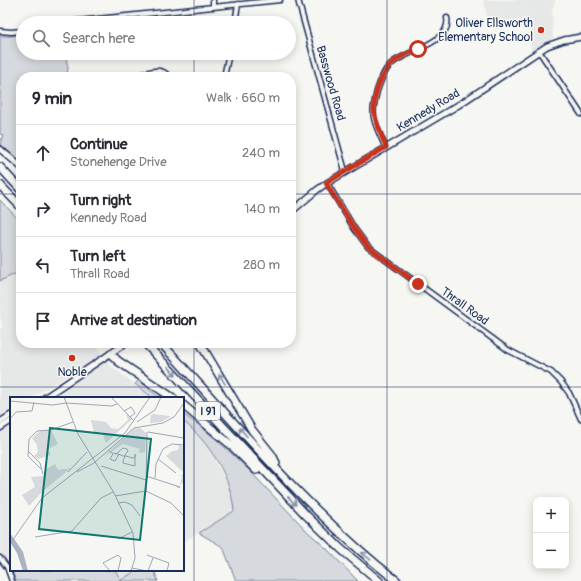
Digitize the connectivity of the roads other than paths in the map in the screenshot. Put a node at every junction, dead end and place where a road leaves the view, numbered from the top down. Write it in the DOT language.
graph roads {
  1 [pos="212,0"];
  2 [pos="280,0"];
  3 [pos="298,0"];
  4 [pos="238,4"];
  5 [pos="213,6"];
  6 [pos="122,16"];
  7 [pos="236,16"];
  8 [pos="448,18"];
  9 [pos="0,32"];
  10 [pos="16,32"];
  11 [pos="581,37"];
  12 [pos="539,51"];
  13 [pos="228,60"];
  14 [pos="150,72"];
  15 [pos="165,72"];
  16 [pos="225,72"];
  17 [pos="581,114"];
  18 [pos="386,147"];
  19 [pos="0,149"];
  20 [pos="16,163"];
  21 [pos="0,167"];
  22 [pos="345,171"];
  23 [pos="326,183"];
  24 [pos="16,185"];
  25 [pos="0,186"];
  26 [pos="16,203"];
  27 [pos="296,208"];
  28 [pos="119,348"];
  29 [pos="151,348"];
  30 [pos="166,348"];
  31 [pos="203,348"];
  32 [pos="111,354"];
  33 [pos="46,397"];
  34 [pos="172,397"];
  35 [pos="184,406"];
  36 [pos="10,416"];
  37 [pos="581,419"];
  38 [pos="0,422"];
  39 [pos="10,422"];
  40 [pos="0,428"];
  41 [pos="279,471"];
  42 [pos="271,478"];
  43 [pos="0,558"];
  44 [pos="12,581"];
  45 [pos="378,581"];
  46 [pos="397,581"];
  1 -- 5 [label="street"];
  2 -- 4 [label="street"];
  3 -- 22 [label="street, Basswood Road"];
  4 -- 5 [label="street"];
  4 -- 7 [label="street"];
  5 -- 6 [label="street"];
  8 -- 18 [label="street"];
  9 -- 10 [label="street"];
  11 -- 12 [label="street, Kennedy Road"];
  12 -- 17 [label="street"];
  12 -- 18 [label="street, Kennedy Road"];
  13 -- 16 [label="street"];
  14 -- 15 [label="street"];
  18 -- 22 [label="street, Kennedy Road"];
  19 -- 20 [label="street"];
  21 -- 24 [label="highway"];
  22 -- 23 [label="street, Kennedy Road"];
  23 -- 27 [label="street, Kennedy Road"];
  23 -- 37 [label="street, Thrall Road"];
  25 -- 26 [label="highway"];
  28 -- 32 [label="street"];
  29 -- 42 [label="highway, I 91, one-way"];
  41 -- 30 [label="highway, I 91, one-way"];
  41 -- 31 [label="highway, one-way"];
  32 -- 33 [label="street"];
  32 -- 34 [label="highway"];
  35 -- 42 [label="highway"];
  36 -- 38 [label="street"];
  39 -- 40 [label="street"];
  46 -- 41 [label="highway, I 91, one-way"];
  42 -- 45 [label="highway, I 91, one-way"];
  43 -- 44 [label="street"];
}
